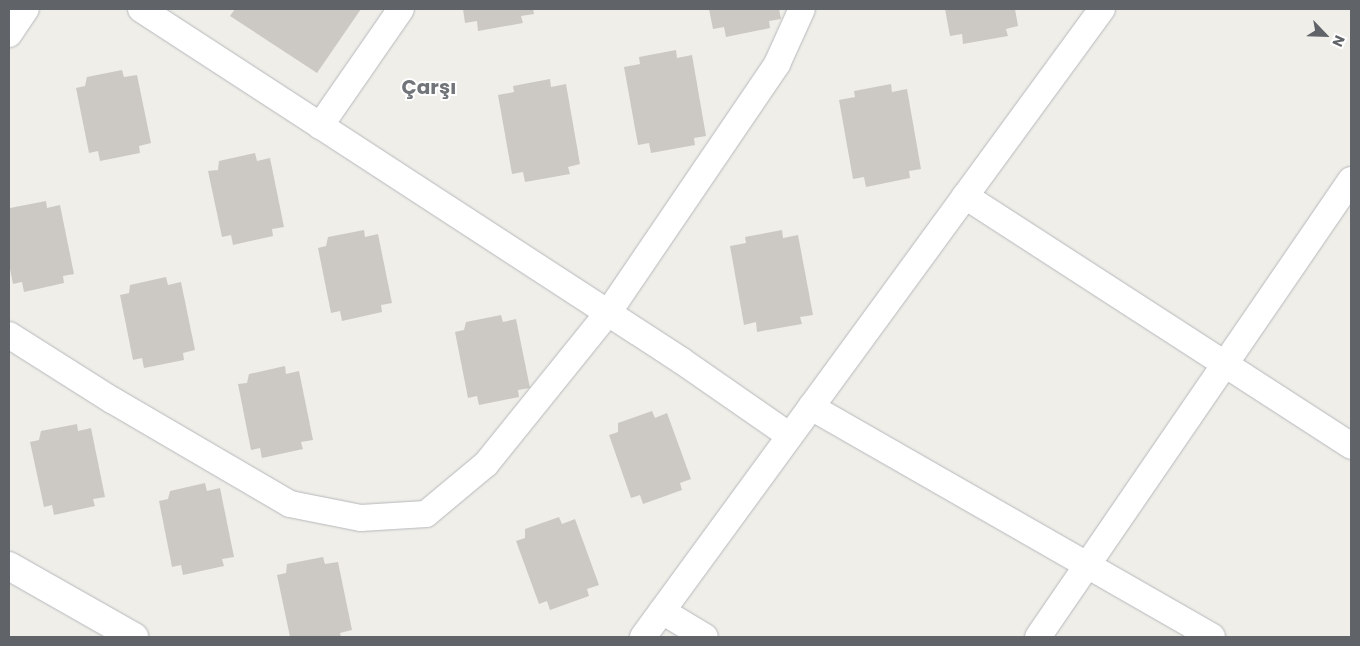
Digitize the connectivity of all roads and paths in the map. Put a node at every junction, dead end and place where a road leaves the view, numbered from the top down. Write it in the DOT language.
graph roads {
  1 [pos="26,9"];
  2 [pos="141,9"];
  3 [pos="401,9"];
  4 [pos="802,9"];
  5 [pos="1102,9"];
  6 [pos="9,34"];
  7 [pos="320,126"];
  8 [pos="1351,180"];
  9 [pos="965,196"];
  10 [pos="608,313"];
  11 [pos="9,335"];
  12 [pos="1226,365"];
  13 [pos="811,407"];
  14 [pos="790,436"];
  15 [pos="1351,446"];
  16 [pos="1087,565"];
  17 [pos="9,566"];
  18 [pos="662,611"];
  19 [pos="134,637"];
  20 [pos="643,637"];
  21 [pos="705,637"];
  22 [pos="1038,637"];
  23 [pos="1212,637"];
  1 -- 6 [label="street"];
  2 -- 7 [label="street"];
  3 -- 7 [label="street"];
  4 -- 10 [label="street"];
  5 -- 9 [label="street"];
  7 -- 10 [label="street"];
  8 -- 12 [label="street"];
  9 -- 12 [label="street"];
  9 -- 13 [label="street"];
  10 -- 11 [label="street"];
  10 -- 14 [label="street"];
  12 -- 15 [label="street"];
  12 -- 16 [label="street"];
  13 -- 14 [label="street"];
  13 -- 16 [label="street"];
  14 -- 18 [label="street"];
  16 -- 22 [label="street"];
  16 -- 23 [label="street"];
  17 -- 19 [label="street"];
  18 -- 20 [label="street"];
  18 -- 21 [label="street"];
}
